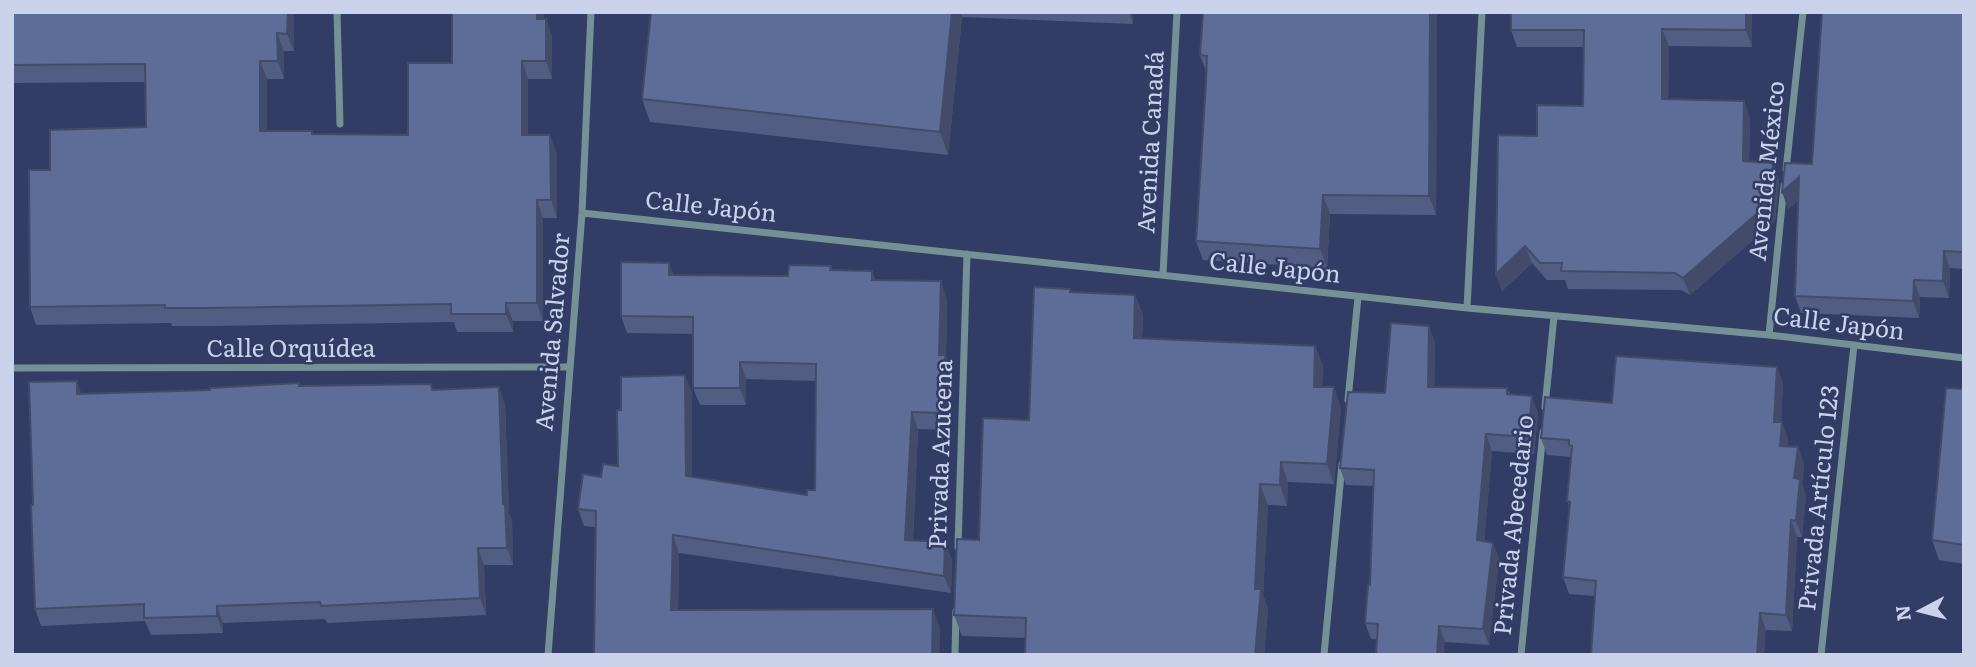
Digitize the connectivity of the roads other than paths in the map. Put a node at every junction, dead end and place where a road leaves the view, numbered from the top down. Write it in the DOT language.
graph roads {
  1 [pos="337,12"];
  2 [pos="591,12"];
  3 [pos="1177,12"];
  4 [pos="1482,12"];
  5 [pos="1803,12"];
  6 [pos="340,124"];
  7 [pos="582,213"];
  8 [pos="967,254"];
  9 [pos="1163,274"];
  10 [pos="1358,296"];
  11 [pos="1467,308"];
  12 [pos="1554,316"];
  13 [pos="1769,335"];
  14 [pos="1854,345"];
  15 [pos="1964,358"];
  16 [pos="569,367"];
  17 [pos="12,368"];
  18 [pos="1348,407"];
  19 [pos="1545,411"];
  20 [pos="1544,425"];
  21 [pos="1342,462"];
  22 [pos="958,551"];
  23 [pos="956,606"];
  24 [pos="548,655"];
  25 [pos="954,655"];
  26 [pos="1324,655"];
  27 [pos="1521,655"];
  28 [pos="1821,655"];
  1 -- 6 [label="street"];
  2 -- 7 [label="street, Avenida Salvador"];
  3 -- 9 [label="street, Avenida Canadá"];
  4 -- 11 [label="street"];
  5 -- 13 [label="street, Avenida México"];
  7 -- 8 [label="street, Calle Japón"];
  7 -- 16 [label="street, Avenida Salvador"];
  8 -- 9 [label="street, Calle Japón"];
  8 -- 22 [label="street, Privada Azucena"];
  9 -- 10 [label="street, Calle Japón"];
  10 -- 11 [label="street, Calle Japón"];
  10 -- 18 [label="street"];
  11 -- 12 [label="street, Calle Japón"];
  12 -- 13 [label="street, Calle Japón"];
  12 -- 19 [label="street, Privada Abecedario"];
  13 -- 14 [label="street, Calle Japón"];
  14 -- 15 [label="street, Calle Japón"];
  14 -- 28 [label="street, Privada Artículo 123"];
  16 -- 17 [label="street, Calle Orquídea"];
  16 -- 24 [label="street, Avenida Salvador"];
  20 -- 27 [label="street, Privada Abecedario"];
  21 -- 26 [label="street"];
  23 -- 25 [label="street"];
}
